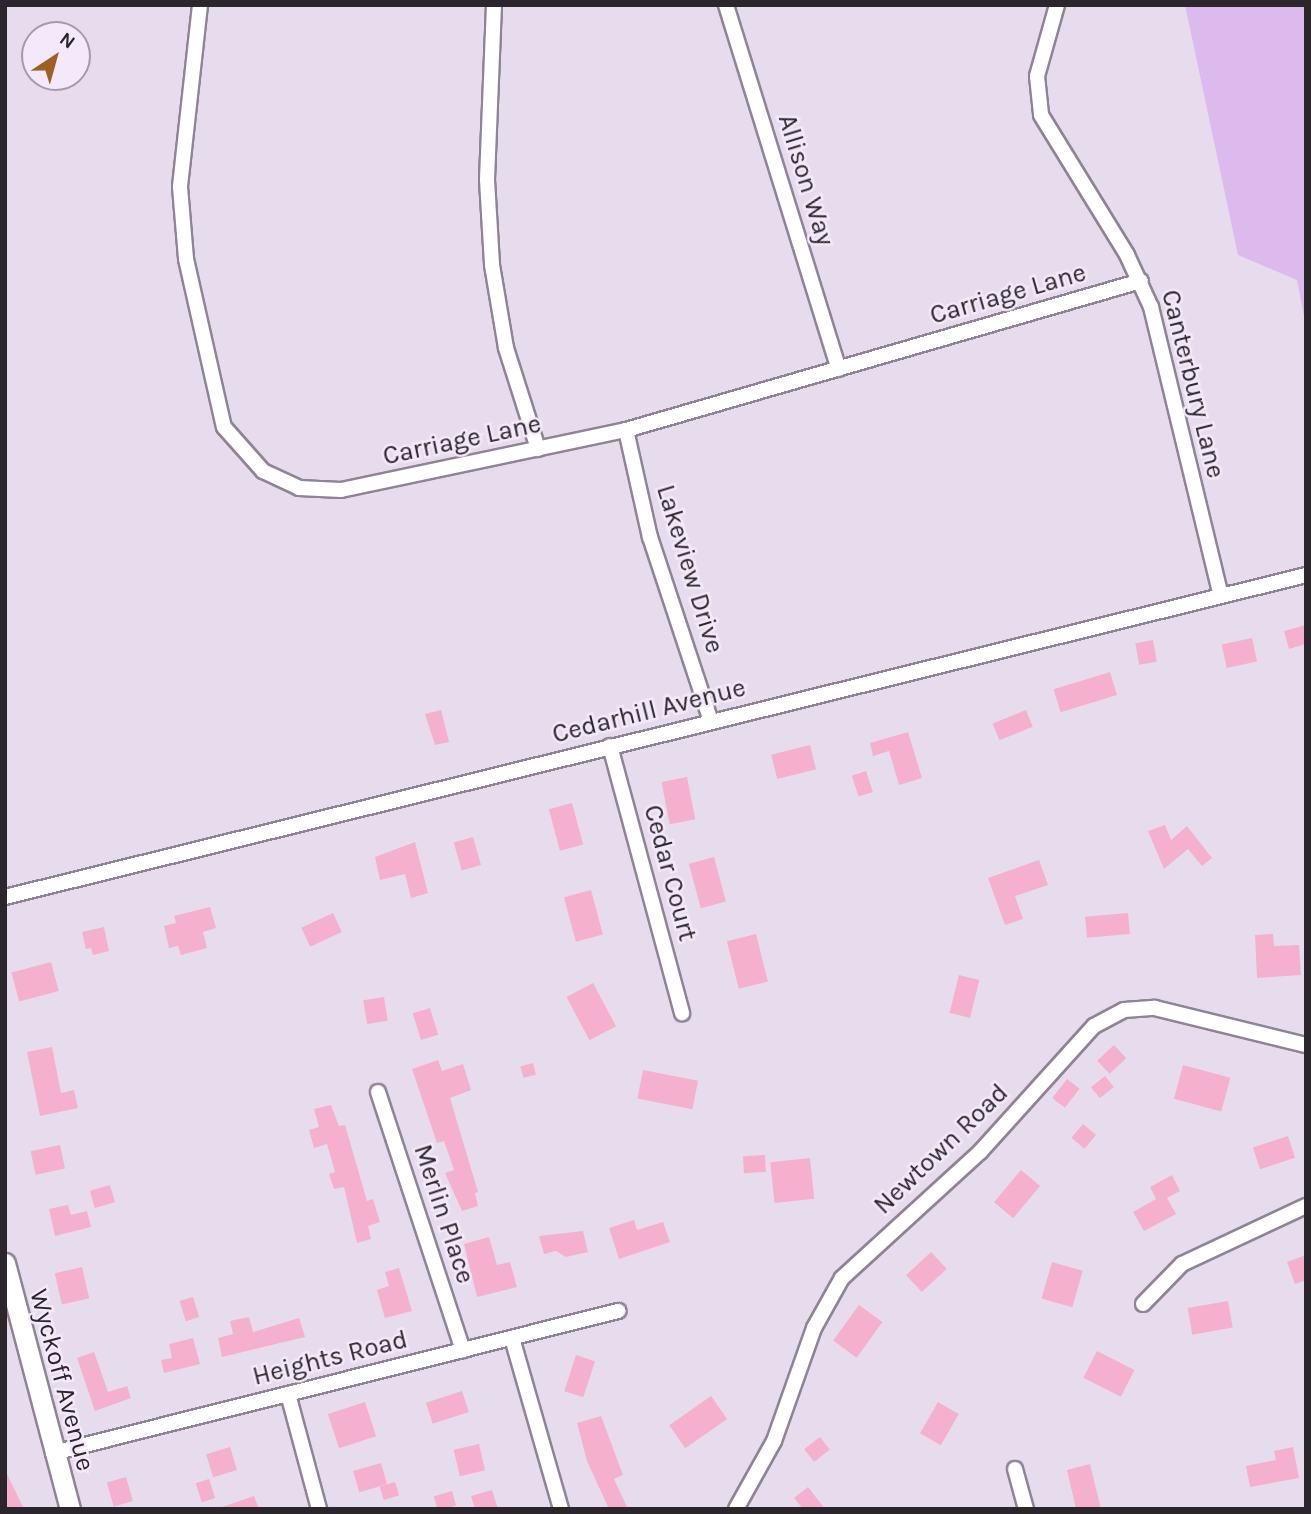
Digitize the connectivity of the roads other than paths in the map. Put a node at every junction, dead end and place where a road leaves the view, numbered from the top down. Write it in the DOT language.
graph roads {
  1 [pos="200,5"];
  2 [pos="494,5"];
  3 [pos="726,5"];
  4 [pos="1057,5"];
  5 [pos="1140,281"];
  6 [pos="839,369"];
  7 [pos="626,430"];
  8 [pos="538,449"];
  9 [pos="1306,575"];
  10 [pos="1220,593"];
  11 [pos="711,721"];
  12 [pos="610,746"];
  13 [pos="5,897"];
  14 [pos="682,1013"];
  15 [pos="1306,1045"];
  16 [pos="378,1093"];
  17 [pos="1306,1206"];
  18 [pos="5,1263"];
  19 [pos="9,1294"];
  20 [pos="1143,1304"];
  21 [pos="618,1311"];
  22 [pos="512,1338"];
  23 [pos="463,1350"];
  24 [pos="288,1394"];
  25 [pos="53,1453"];
  26 [pos="1016,1469"];
  27 [pos="737,1508"];
  28 [pos="70,1509"];
  29 [pos="320,1509"];
  30 [pos="561,1509"];
  31 [pos="1026,1509"];
  1 -- 8 [label="street, Carriage Lane"];
  2 -- 8 [label="street"];
  3 -- 6 [label="street, Allison Way"];
  4 -- 5 [label="street, Canterbury Lane"];
  5 -- 6 [label="street, Carriage Lane"];
  5 -- 10 [label="street, Canterbury Lane"];
  6 -- 7 [label="street, Carriage Lane"];
  7 -- 8 [label="street, Carriage Lane"];
  7 -- 11 [label="street, Lakeview Drive"];
  9 -- 10 [label="street, Cedarhill Avenue"];
  10 -- 11 [label="street, Cedarhill Avenue"];
  11 -- 12 [label="street, Cedarhill Avenue"];
  12 -- 13 [label="street, Cedarhill Avenue"];
  12 -- 14 [label="street, Cedar Court"];
  15 -- 27 [label="street, Newtown Road"];
  16 -- 23 [label="street, Merlin Place"];
  17 -- 20 [label="street"];
  18 -- 19 [label="main road, Wyckoff Avenue"];
  19 -- 25 [label="main road, Wyckoff Avenue"];
  21 -- 22 [label="street, Heights Road"];
  22 -- 23 [label="street, Heights Road"];
  22 -- 30 [label="street"];
  23 -- 24 [label="street, Heights Road"];
  24 -- 25 [label="street, Heights Road"];
  24 -- 29 [label="street"];
  25 -- 28 [label="main road, Wyckoff Avenue"];
  26 -- 31 [label="street"];
}
